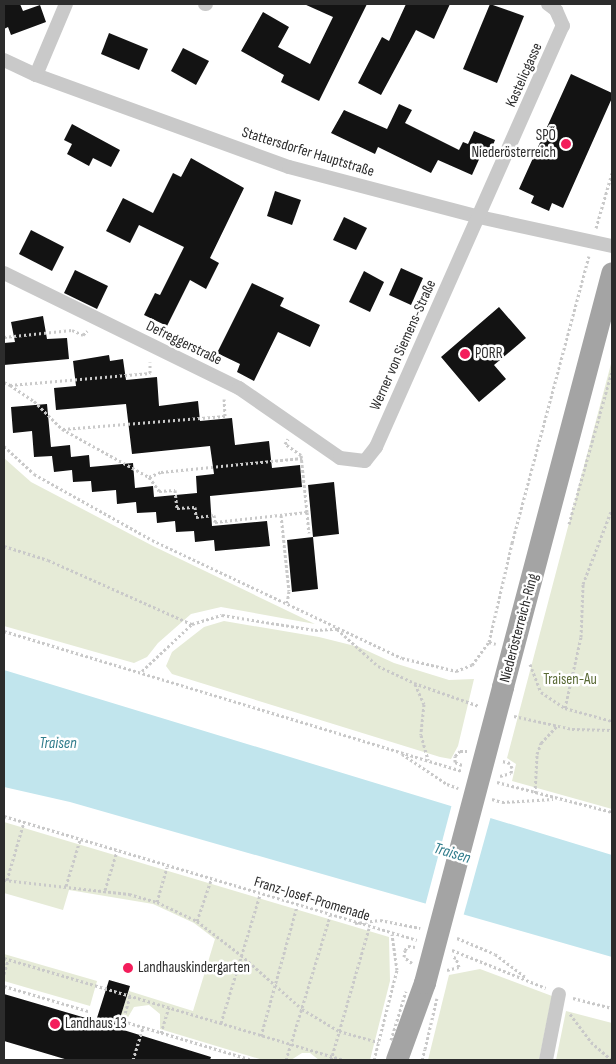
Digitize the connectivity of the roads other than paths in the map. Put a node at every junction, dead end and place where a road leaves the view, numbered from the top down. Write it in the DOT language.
graph roads {
  1 [pos="66,4"];
  2 [pos="548,4"];
  3 [pos="4,60"];
  4 [pos="36,75"];
  5 [pos="479,217"];
  6 [pos="612,246"];
  7 [pos="4,273"];
  8 [pos="612,273"];
  9 [pos="340,458"];
  10 [pos="420,974"];
  11 [pos="559,994"];
  12 [pos="418,1054"];
  13 [pos="397,1060"];
  14 [pos="546,1060"];
  1 -- 4 [label="street"];
  2 -- 5 [label="street, Kastelicgasse"];
  3 -- 4 [label="street, Stattersdorfer Hauptstraße"];
  4 -- 5 [label="street, Stattersdorfer Hauptstraße"];
  5 -- 6 [label="street, Stattersdorfer Hauptstraße"];
  5 -- 9 [label="street, Werner von Siemens-Straße"];
  7 -- 9 [label="street, Defreggerstraße"];
  8 -- 10 [label="main road, Niederösterreich-Ring, bridge"];
  10 -- 12 [label="main road, Niederösterreich-Ring"];
  10 -- 13 [label="main road, Niederösterreich-Ring"];
  11 -- 14 [label="street"];
}
